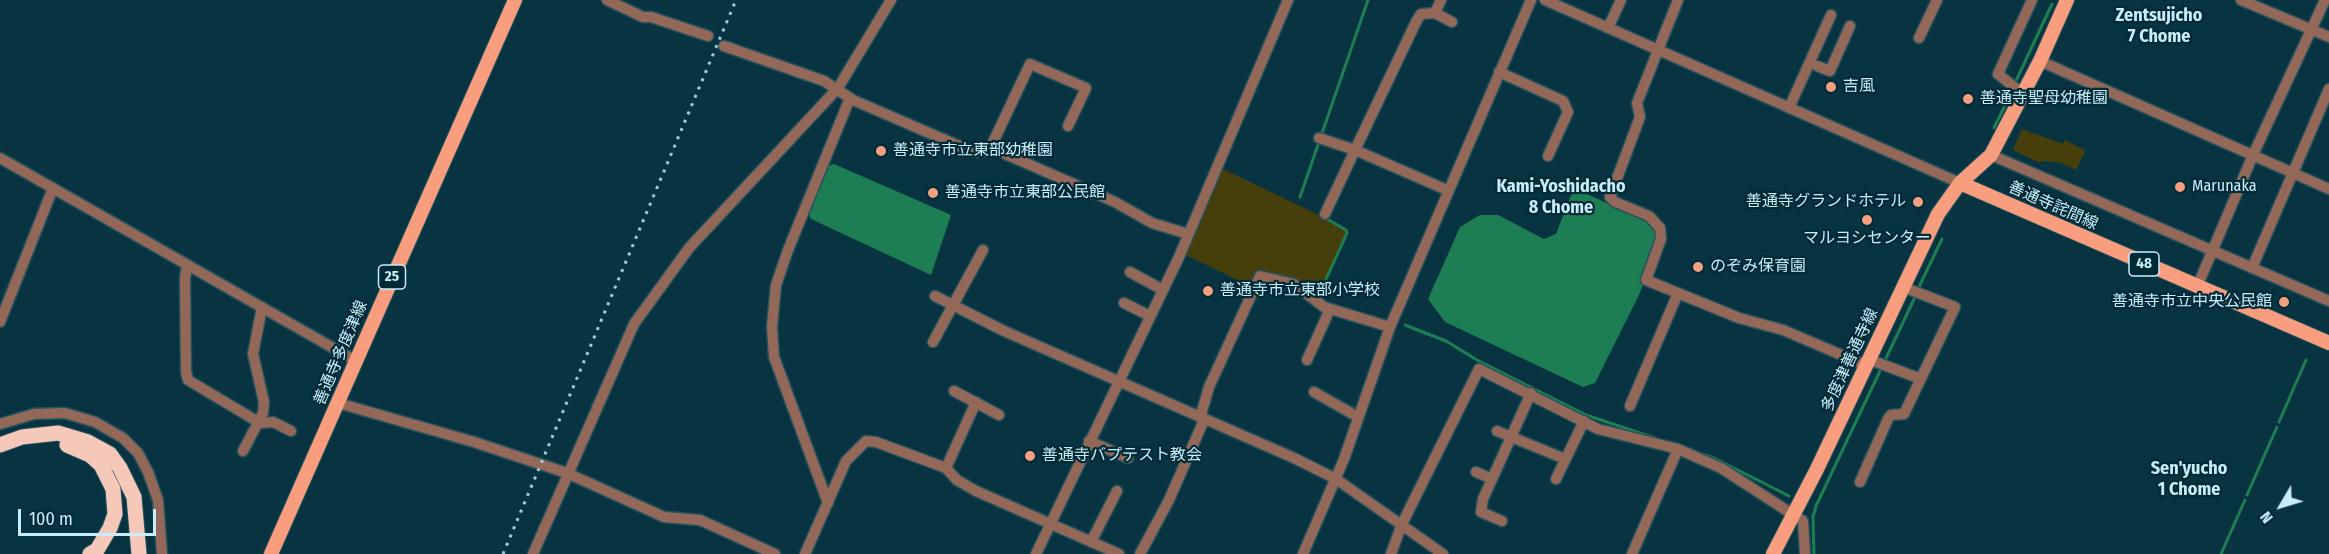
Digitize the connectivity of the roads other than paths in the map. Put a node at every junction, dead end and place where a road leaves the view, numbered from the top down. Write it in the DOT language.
graph roads {
  1 [pos="515,0"];
  2 [pos="607,0"];
  3 [pos="891,0"];
  4 [pos="1288,0"];
  5 [pos="1441,0"];
  6 [pos="1532,0"];
  7 [pos="1545,0"];
  8 [pos="1621,0"];
  9 [pos="1678,0"];
  10 [pos="1937,0"];
  11 [pos="2032,0"];
  12 [pos="2067,0"];
  13 [pos="2241,0"];
  14 [pos="2325,0"];
  15 [pos="1436,13"];
  16 [pos="1831,15"];
  17 [pos="1452,22"];
  18 [pos="1850,26"];
  19 [pos="1608,28"];
  20 [pos="2311,30"];
  21 [pos="708,36"];
  22 [pos="2329,37"];
  23 [pos="1919,38"];
  24 [pos="724,46"];
  25 [pos="1659,50"];
  26 [pos="2040,61"];
  27 [pos="1499,72"];
  28 [pos="838,88"];
  29 [pos="2329,89"];
  30 [pos="2024,94"];
  31 [pos="850,98"];
  32 [pos="1793,110"];
  33 [pos="1068,126"];
  34 [pos="1321,138"];
  35 [pos="1355,150"];
  36 [pos="989,151"];
  37 [pos="1991,155"];
  38 [pos="2253,155"];
  39 [pos="1548,156"];
  40 [pos="0,158"];
  41 [pos="2294,174"];
  42 [pos="1960,183"];
  43 [pos="53,188"];
  44 [pos="2329,189"];
  45 [pos="1447,190"];
  46 [pos="1325,214"];
  47 [pos="1188,234"];
  48 [pos="983,250"];
  49 [pos="2212,252"];
  50 [pos="187,265"];
  51 [pos="2253,268"];
  52 [pos="1130,272"];
  53 [pos="2197,287"];
  54 [pos="1163,290"];
  55 [pos="1912,291"];
  56 [pos="1678,293"];
  57 [pos="934,296"];
  58 [pos="2329,301"];
  59 [pos="1124,303"];
  60 [pos="953,306"];
  61 [pos="262,307"];
  62 [pos="1330,309"];
  63 [pos="1150,316"];
  64 [pos="0,322"];
  65 [pos="1390,327"];
  66 [pos="933,342"];
  67 [pos="2329,344"];
  68 [pos="1307,360"];
  69 [pos="356,361"];
  70 [pos="1875,364"];
  71 [pos="1921,379"];
  72 [pos="1120,380"];
  73 [pos="954,391"];
  74 [pos="1314,392"];
  75 [pos="1531,393"];
  76 [pos="976,402"];
  77 [pos="338,403"];
  78 [pos="1630,406"];
  79 [pos="999,415"];
  80 [pos="1358,417"];
  81 [pos="1202,419"];
  82 [pos="1584,421"];
  83 [pos="260,423"];
  84 [pos="0,424"];
  85 [pos="291,431"];
  86 [pos="1497,431"];
  87 [pos="1511,436"];
  88 [pos="1089,441"];
  89 [pos="0,445"];
  90 [pos="1678,449"];
  91 [pos="243,451"];
  92 [pos="0,455"];
  93 [pos="1128,458"];
  94 [pos="1565,459"];
  95 [pos="946,468"];
  96 [pos="1476,472"];
  97 [pos="567,473"];
  98 [pos="1336,479"];
  99 [pos="1492,479"];
  100 [pos="1556,479"];
  101 [pos="1860,482"];
  102 [pos="1117,491"];
  103 [pos="828,503"];
  104 [pos="1792,513"];
  105 [pos="1502,521"];
  106 [pos="1049,524"];
  107 [pos="1402,524"];
  108 [pos="1094,547"];
  109 [pos="90,554"];
  110 [pos="139,554"];
  111 [pos="162,554"];
  112 [pos="271,554"];
  113 [pos="533,554"];
  114 [pos="775,554"];
  115 [pos="805,554"];
  116 [pos="1036,554"];
  117 [pos="1119,554"];
  118 [pos="1140,554"];
  119 [pos="1302,554"];
  120 [pos="1390,554"];
  121 [pos="1443,554"];
  122 [pos="1632,554"];
  123 [pos="1773,554"];
  124 [pos="1805,554"];
  1 -- 69 [label="main road, 善通寺多度津線 / 25"];
  2 -- 21 [label="street"];
  3 -- 28 [label="street"];
  4 -- 47 [label="street"];
  5 -- 15 [label="street"];
  6 -- 27 [label="street"];
  7 -- 19 [label="street"];
  8 -- 19 [label="street"];
  9 -- 25 [label="street"];
  10 -- 23 [label="street"];
  11 -- 30 [label="street"];
  12 -- 26 [label="main road"];
  13 -- 20 [label="street"];
  14 -- 20 [label="street"];
  15 -- 17 [label="street"];
  15 -- 35 [label="street"];
  16 -- 32 [label="street"];
  18 -- 32 [label="street"];
  19 -- 25 [label="street"];
  20 -- 22 [label="street"];
  20 -- 38 [label="street"];
  24 -- 28 [label="street"];
  25 -- 32 [label="street"];
  25 -- 56 [label="street"];
  26 -- 30 [label="main road"];
  26 -- 38 [label="street"];
  27 -- 39 [label="street"];
  27 -- 45 [label="street"];
  28 -- 31 [label="street"];
  28 -- 97 [label="street"];
  29 -- 41 [label="street"];
  30 -- 37 [label="main road"];
  31 -- 36 [label="street"];
  31 -- 103 [label="street"];
  32 -- 42 [label="street"];
  33 -- 36 [label="street"];
  34 -- 35 [label="street"];
  35 -- 45 [label="street"];
  35 -- 46 [label="street"];
  36 -- 47 [label="street"];
  37 -- 42 [label="main road"];
  37 -- 49 [label="street"];
  38 -- 41 [label="street"];
  38 -- 49 [label="street"];
  40 -- 43 [label="street"];
  41 -- 44 [label="street"];
  41 -- 51 [label="street"];
  42 -- 53 [label="main road, 善通寺詫間線 / 48"];
  42 -- 55 [label="main road, 多度津善通寺線"];
  43 -- 50 [label="street"];
  43 -- 64 [label="street"];
  45 -- 65 [label="street"];
  47 -- 54 [label="street"];
  48 -- 60 [label="street"];
  49 -- 51 [label="street"];
  49 -- 53 [label="street"];
  50 -- 61 [label="street"];
  50 -- 83 [label="street"];
  51 -- 58 [label="street"];
  52 -- 54 [label="street"];
  53 -- 67 [label="main road, 善通寺詫間線 / 48"];
  54 -- 63 [label="street"];
  55 -- 70 [label="main road, 多度津善通寺線"];
  55 -- 71 [label="street"];
  56 -- 70 [label="street"];
  56 -- 78 [label="street"];
  57 -- 60 [label="street"];
  59 -- 63 [label="street"];
  60 -- 66 [label="street"];
  60 -- 72 [label="street"];
  61 -- 69 [label="street"];
  61 -- 83 [label="street"];
  62 -- 65 [label="street"];
  62 -- 68 [label="street"];
  62 -- 81 [label="street"];
  63 -- 72 [label="street"];
  65 -- 80 [label="street"];
  69 -- 77 [label="main road, 善通寺多度津線 / 25"];
  70 -- 71 [label="street"];
  70 -- 104 [label="main road, 多度津善通寺線"];
  71 -- 101 [label="street"];
  72 -- 81 [label="street"];
  72 -- 88 [label="street"];
  73 -- 76 [label="street"];
  74 -- 80 [label="street"];
  75 -- 82 [label="street"];
  75 -- 87 [label="street"];
  75 -- 107 [label="street"];
  76 -- 79 [label="street"];
  76 -- 95 [label="street"];
  77 -- 97 [label="street"];
  77 -- 112 [label="main road, 善通寺多度津線 / 25"];
  80 -- 98 [label="street"];
  81 -- 98 [label="street"];
  81 -- 118 [label="street"];
  82 -- 90 [label="street"];
  82 -- 94 [label="street"];
  83 -- 85 [label="street"];
  83 -- 91 [label="street"];
  84 -- 111 [label="street"];
  86 -- 87 [label="street"];
  87 -- 94 [label="street"];
  87 -- 99 [label="street"];
  88 -- 93 [label="street"];
  88 -- 106 [label="street"];
  89 -- 110 [label="highway"];
  90 -- 104 [label="street"];
  90 -- 122 [label="street"];
  92 -- 109 [label="highway"];
  94 -- 100 [label="street"];
  95 -- 103 [label="street"];
  95 -- 106 [label="street"];
  96 -- 99 [label="street"];
  97 -- 113 [label="street"];
  97 -- 114 [label="street"];
  98 -- 107 [label="street"];
  98 -- 119 [label="street"];
  99 -- 105 [label="street"];
  102 -- 108 [label="street"];
  103 -- 115 [label="street"];
  104 -- 123 [label="main road, 多度津善通寺線"];
  104 -- 124 [label="street"];
  106 -- 108 [label="street"];
  106 -- 116 [label="street"];
  107 -- 120 [label="street"];
  107 -- 121 [label="street"];
  108 -- 117 [label="street"];
}
